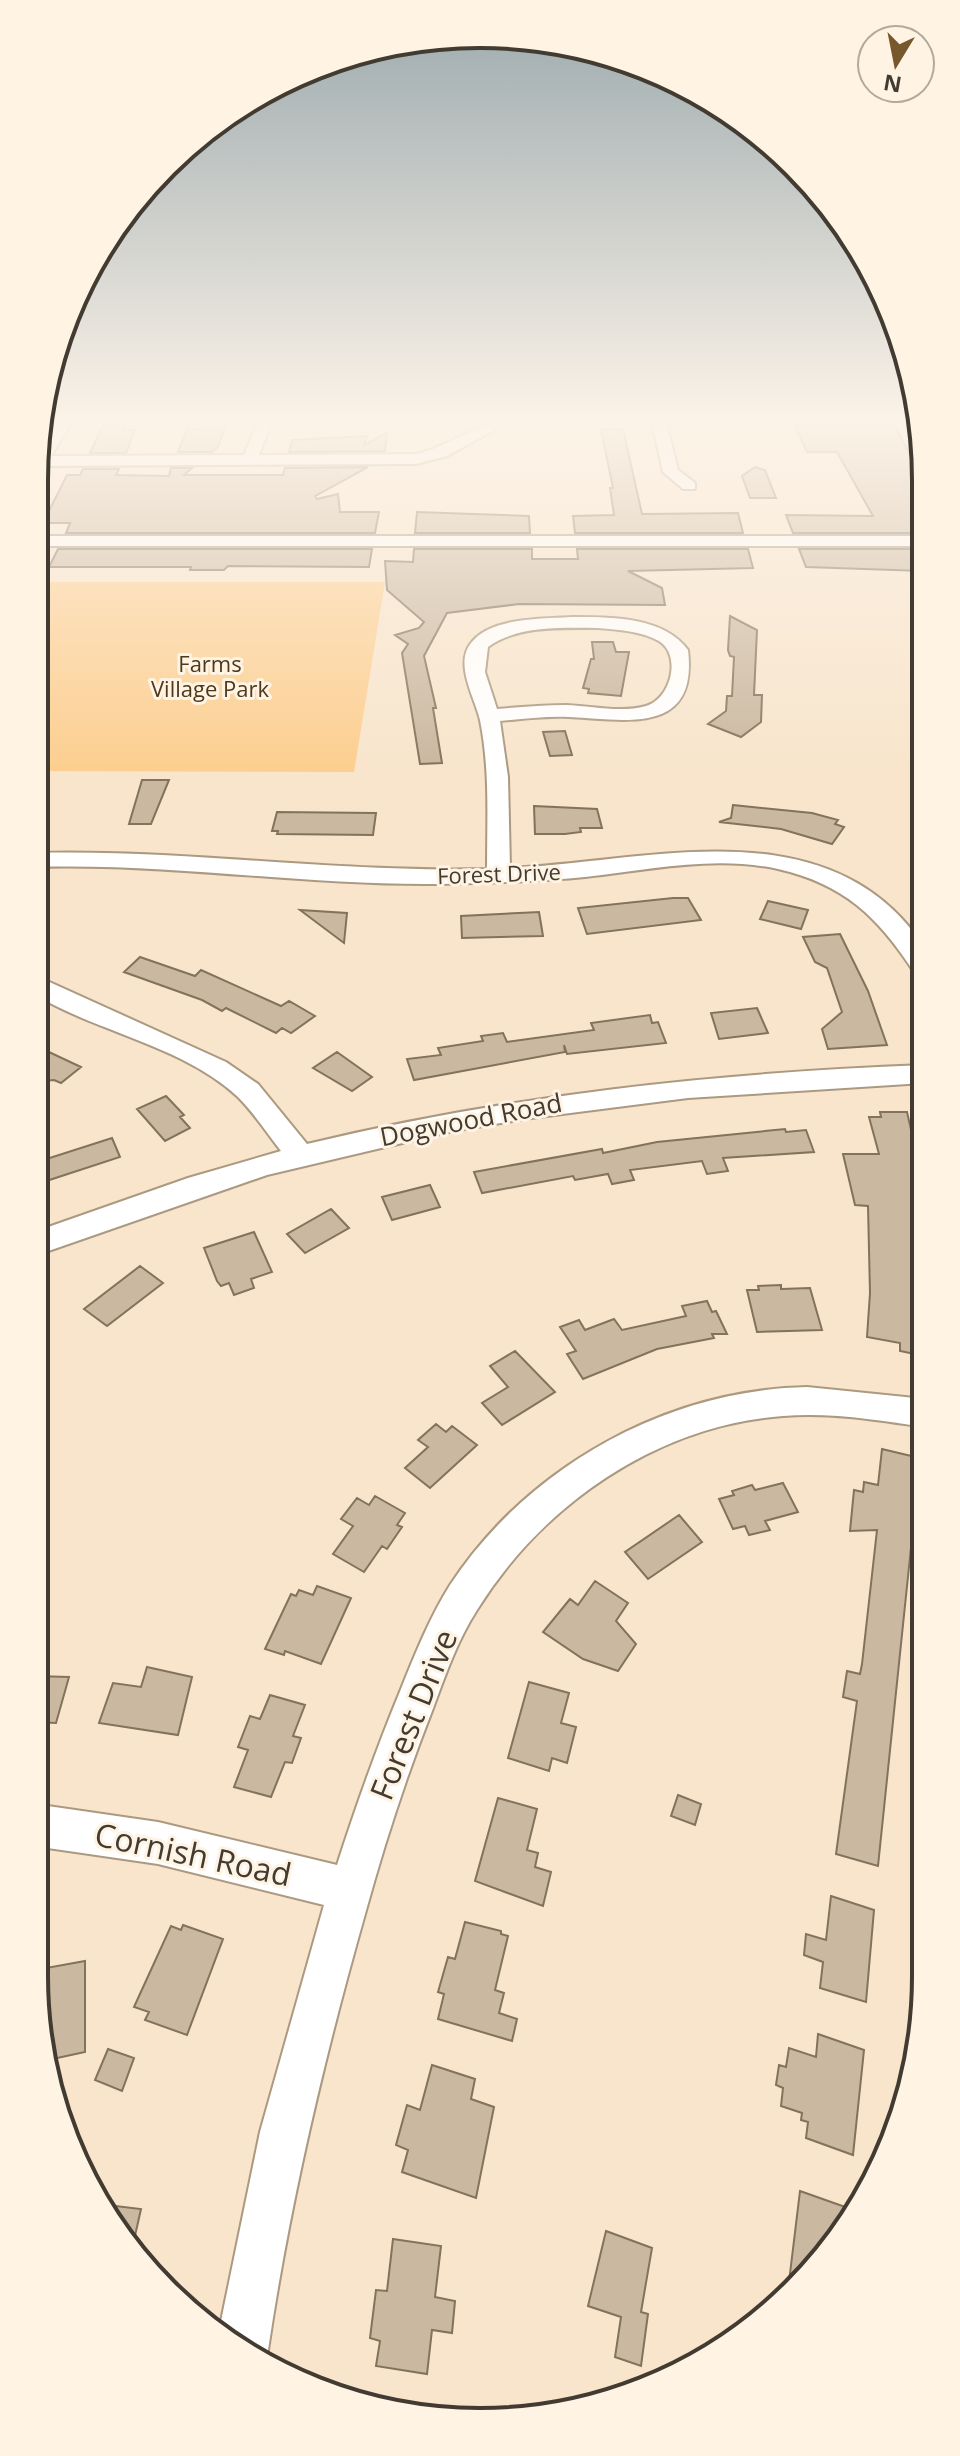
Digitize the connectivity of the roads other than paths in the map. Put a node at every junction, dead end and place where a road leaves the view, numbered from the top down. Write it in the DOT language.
graph roads {
  1 [pos="48,541"];
  2 [pos="912,541"];
  3 [pos="489,716"];
  4 [pos="48,860"];
  5 [pos="498,875"];
  6 [pos="912,947"];
  7 [pos="48,991"];
  8 [pos="912,1075"];
  9 [pos="301,1156"];
  10 [pos="48,1239"];
  11 [pos="912,1412"];
  12 [pos="48,1827"];
  13 [pos="350,1890"];
  14 [pos="245,2338"];
  1 -- 2 [label="street"];
  3 -- 3 [label="street"];
  3 -- 5 [label="street"];
  4 -- 5 [label="street, Forest Drive"];
  5 -- 6 [label="street, Forest Drive"];
  7 -- 9 [label="street"];
  8 -- 9 [label="street, Dogwood Road"];
  9 -- 10 [label="street, Dogwood Road"];
  11 -- 13 [label="street, Forest Drive"];
  12 -- 13 [label="street, Cornish Road"];
  13 -- 14 [label="street, Forest Drive"];
}
